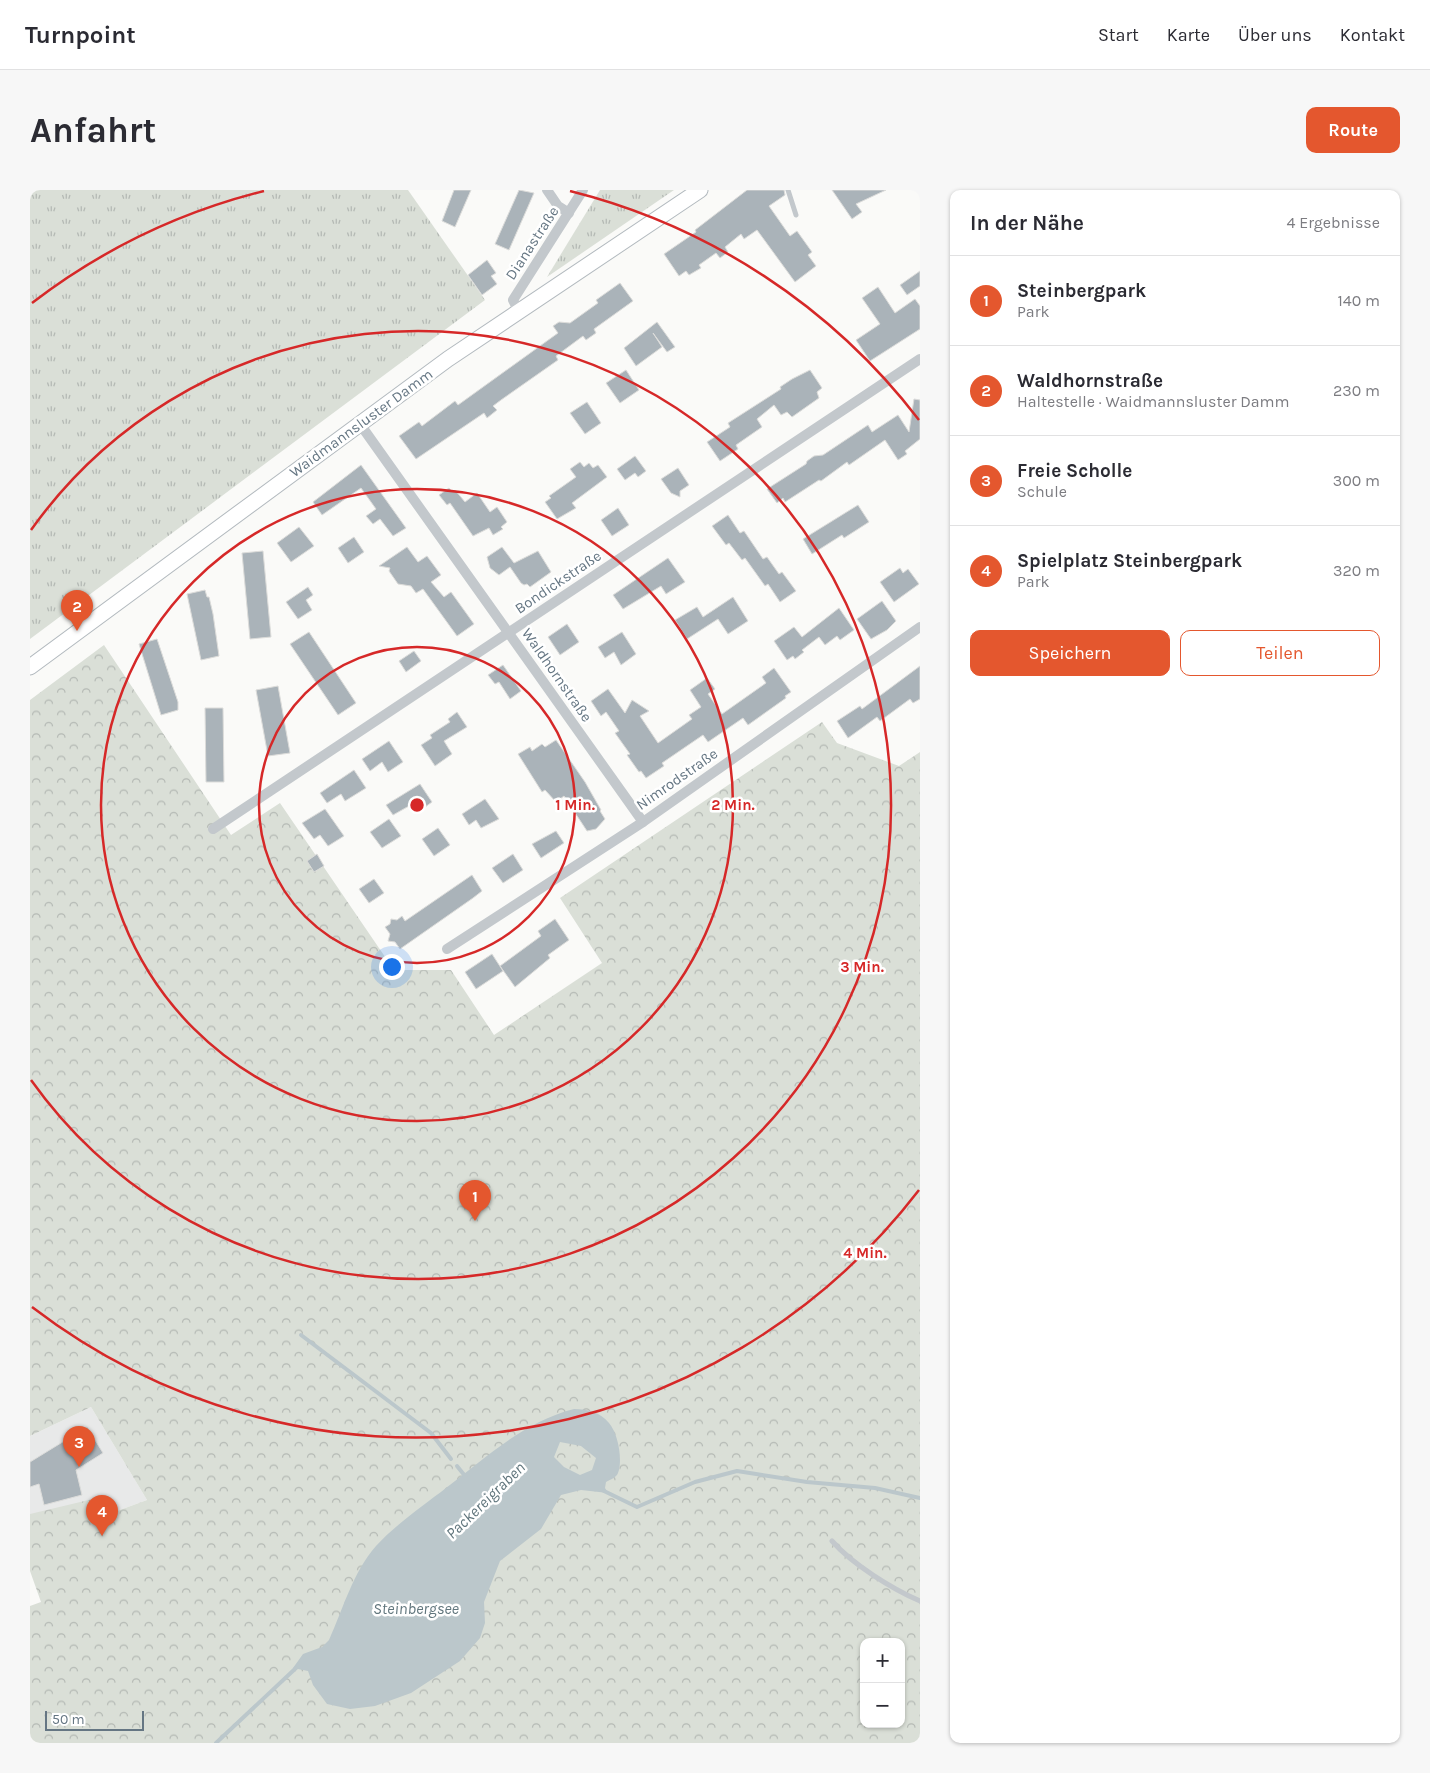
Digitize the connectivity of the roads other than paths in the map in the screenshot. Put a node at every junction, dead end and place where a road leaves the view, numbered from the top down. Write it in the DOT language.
graph roads {
  1 [pos="547,190"];
  2 [pos="583,190"];
  3 [pos="700,190"];
  4 [pos="788,190"];
  5 [pos="569,213"];
  6 [pos="796,215"];
  7 [pos="519,312"];
  8 [pos="920,359"];
  9 [pos="360,424"];
  10 [pos="920,627"];
  11 [pos="508,633"];
  12 [pos="30,667"];
  13 [pos="642,822"];
  14 [pos="214,829"];
  15 [pos="447,949"];
  16 [pos="832,1541"];
  17 [pos="920,1601"];
  1 -- 5 [label="street"];
  2 -- 5 [label="street, Dianastraße"];
  3 -- 7 [label="main road, Waidmannsluster Damm"];
  4 -- 6 [label="lane"];
  5 -- 7 [label="street, Dianastraße"];
  7 -- 9 [label="main road, Waidmannsluster Damm"];
  8 -- 11 [label="street, Bondickstraße"];
  9 -- 11 [label="street, Waldhornstraße"];
  9 -- 12 [label="main road, Waidmannsluster Damm"];
  10 -- 13 [label="street, Nimrodstraße"];
  11 -- 13 [label="street, Waldhornstraße"];
  11 -- 14 [label="street, Bondickstraße"];
  13 -- 15 [label="street, Nimrodstraße"];
  16 -- 17 [label="lane"];
}
